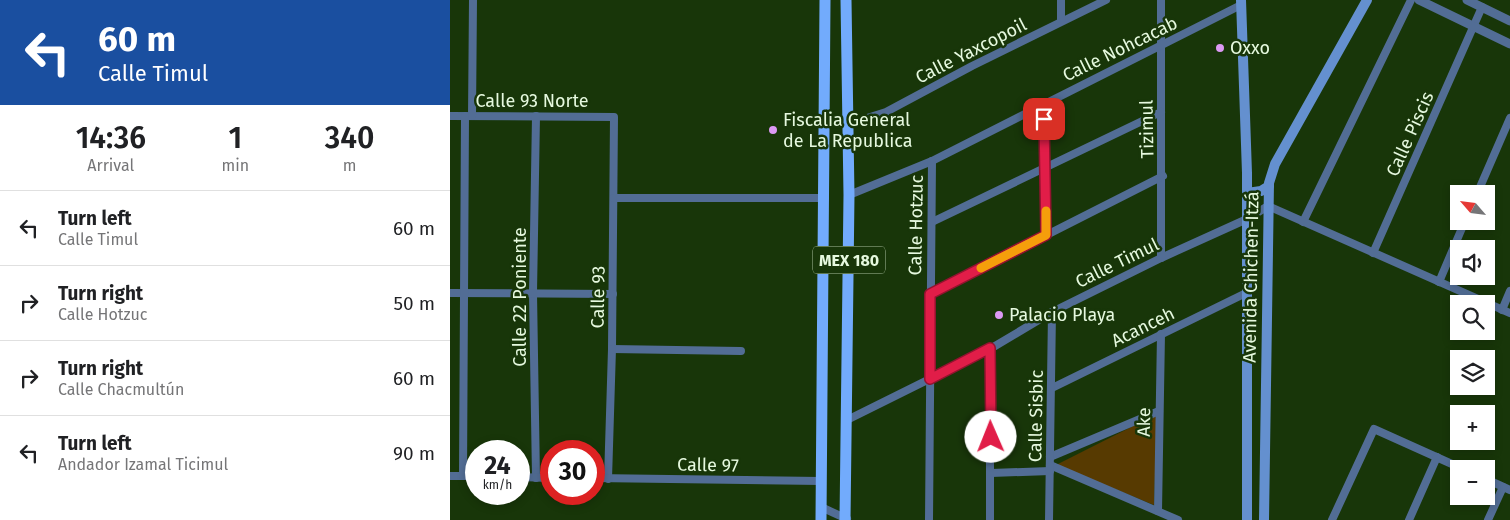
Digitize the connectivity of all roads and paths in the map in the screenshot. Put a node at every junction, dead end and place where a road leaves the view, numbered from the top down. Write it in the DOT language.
graph roads {
  1 [pos="473,0"];
  2 [pos="825,0"];
  3 [pos="846,0"];
  4 [pos="1061,0"];
  5 [pos="1106,0"];
  6 [pos="1161,0"];
  7 [pos="1367,0"];
  8 [pos="1411,0"];
  9 [pos="1419,0"];
  10 [pos="1467,0"];
  11 [pos="1241,2"];
  12 [pos="1482,7"];
  13 [pos="1510,21"];
  14 [pos="1061,22"];
  15 [pos="1474,27"];
  16 [pos="1510,44"];
  17 [pos="1162,45"];
  18 [pos="1043,104"];
  19 [pos="1160,112"];
  20 [pos="450,116"];
  21 [pos="468,116"];
  22 [pos="536,116"];
  23 [pos="614,117"];
  24 [pos="1510,118"];
  25 [pos="848,124"];
  26 [pos="932,161"];
  27 [pos="1046,166"];
  28 [pos="1163,176"];
  29 [pos="1481,185"];
  30 [pos="1269,186"];
  31 [pos="1247,193"];
  32 [pos="849,195"];
  33 [pos="614,198"];
  34 [pos="825,198"];
  35 [pos="1268,206"];
  36 [pos="1247,219"];
  37 [pos="932,222"];
  38 [pos="1303,222"];
  39 [pos="1461,230"];
  40 [pos="1046,235"];
  41 [pos="1373,253"];
  42 [pos="1162,258"];
  43 [pos="1439,282"];
  44 [pos="1510,292"];
  45 [pos="450,293"];
  46 [pos="463,293"];
  47 [pos="533,293"];
  48 [pos="1246,293"];
  49 [pos="613,294"];
  50 [pos="930,294"];
  51 [pos="1502,310"];
  52 [pos="1052,312"];
  53 [pos="1510,314"];
  54 [pos="1161,334"];
  55 [pos="990,348"];
  56 [pos="612,349"];
  57 [pos="741,351"];
  58 [pos="930,379"];
  59 [pos="1052,388"];
  60 [pos="1159,411"];
  61 [pos="847,420"];
  62 [pos="1437,457"];
  63 [pos="1450,463"];
  64 [pos="1050,464"];
  65 [pos="991,473"];
  66 [pos="450,476"];
  67 [pos="464,476"];
  68 [pos="530,478"];
  69 [pos="536,478"];
  70 [pos="540,478"];
  71 [pos="605,479"];
  72 [pos="608,479"];
  73 [pos="821,480"];
  74 [pos="1495,483"];
  75 [pos="1507,488"];
  76 [pos="821,507"];
  77 [pos="1158,511"];
  78 [pos="846,519"];
  79 [pos="821,520"];
  80 [pos="929,520"];
  81 [pos="990,520"];
  82 [pos="1049,520"];
  83 [pos="1178,520"];
  84 [pos="1247,520"];
  85 [pos="1264,520"];
  86 [pos="1332,520"];
  87 [pos="1409,520"];
  88 [pos="1488,520"];
  1 -- 21 [label="street"];
  2 -- 34 [label="main road, MEX 180"];
  3 -- 25 [label="main road, MEX 180"];
  4 -- 14 [label="street"];
  5 -- 14 [label="street, Calle Yaxcopoil"];
  6 -- 17 [label="street, Tizimul"];
  7 -- 30 [label="main road, Avenida Chichen-Itzá"];
  8 -- 38 [label="street"];
  9 -- 15 [label="street"];
  10 -- 12 [label="street"];
  11 -- 17 [label="street, Calle Nohcacab"];
  11 -- 31 [label="main road, Avenida Chichen-Itzá"];
  12 -- 13 [label="street"];
  12 -- 15 [label="street, Calle Piscis"];
  14 -- 25 [label="street, Calle Yaxcopoil"];
  15 -- 16 [label="street"];
  15 -- 41 [label="street, Calle Piscis"];
  17 -- 18 [label="street, Calle Nohcacab"];
  17 -- 19 [label="street, Tizimul"];
  18 -- 26 [label="street, Calle Nohcacab"];
  18 -- 27 [label="street"];
  19 -- 27 [label="street"];
  19 -- 28 [label="street, Tizimul"];
  20 -- 21 [label="street, Calle 93 Norte"];
  21 -- 22 [label="street, Calle 93 Norte"];
  21 -- 46 [label="street"];
  22 -- 23 [label="street, Calle 93 Norte"];
  22 -- 47 [label="street, Calle 22 Poniente"];
  23 -- 33 [label="street, Calle 93"];
  24 -- 29 [label="street"];
  25 -- 32 [label="main road, MEX 180"];
  26 -- 32 [label="street, Calle Nohcacab"];
  26 -- 37 [label="street, Calle Hotzuc"];
  27 -- 37 [label="street"];
  27 -- 40 [label="street"];
  28 -- 40 [label="street"];
  28 -- 42 [label="street, Tizimul"];
  30 -- 31 [label="main road"];
  30 -- 35 [label="main road, Avenida Chichen-Itzá"];
  31 -- 36 [label="main road, Avenida Chichen-Itzá"];
  32 -- 61 [label="main road, MEX 180"];
  33 -- 34 [label="street"];
  33 -- 49 [label="street, Calle 93"];
  34 -- 73 [label="main road, MEX 180"];
  35 -- 36 [label="street, Calle Timul"];
  35 -- 38 [label="street"];
  35 -- 85 [label="main road, Avenida Chichen-Itzá"];
  36 -- 42 [label="street, Calle Timul"];
  36 -- 48 [label="main road, Avenida Chichen-Itzá"];
  37 -- 50 [label="street, Calle Hotzuc"];
  38 -- 41 [label="street"];
  39 -- 43 [label="street"];
  40 -- 50 [label="street"];
  41 -- 43 [label="street"];
  42 -- 52 [label="street, Calle Timul"];
  43 -- 51 [label="street"];
  44 -- 51 [label="street"];
  45 -- 46 [label="street"];
  46 -- 47 [label="street"];
  46 -- 67 [label="street"];
  47 -- 49 [label="street"];
  47 -- 69 [label="street, Calle 22 Poniente"];
  48 -- 54 [label="street, Acanceh"];
  48 -- 84 [label="main road, Avenida Chichen-Itzá"];
  49 -- 56 [label="street, Calle 93"];
  50 -- 58 [label="street, Calle Hotzuc"];
  51 -- 53 [label="street"];
  52 -- 55 [label="street, Calle Timul"];
  52 -- 59 [label="street, Calle Sisbic"];
  54 -- 59 [label="street, Acanceh"];
  54 -- 60 [label="street, Ake"];
  55 -- 58 [label="street, Calle Timul"];
  55 -- 65 [label="street"];
  56 -- 57 [label="street"];
  56 -- 72 [label="street, Calle 93"];
  58 -- 61 [label="street, Calle Timul"];
  58 -- 80 [label="street, Calle Hotzuc"];
  59 -- 64 [label="street, Calle Sisbic"];
  60 -- 64 [label="street"];
  60 -- 77 [label="street, Ake"];
  61 -- 78 [label="main road, MEX 180"];
  62 -- 63 [label="street"];
  62 -- 86 [label="street"];
  62 -- 87 [label="street"];
  64 -- 65 [label="street"];
  64 -- 77 [label="street"];
  64 -- 82 [label="street, Calle Sisbic"];
  65 -- 81 [label="street"];
  66 -- 67 [label="street"];
  68 -- 69 [label="street"];
  69 -- 70 [label="street"];
  71 -- 72 [label="street, Calle 97"];
  72 -- 73 [label="street, Calle 97"];
  73 -- 76 [label="main road, MEX 180"];
  74 -- 75 [label="street"];
  75 -- 88 [label="street"];
  76 -- 78 [label="street"];
  76 -- 79 [label="main road, MEX 180"];
  77 -- 83 [label="street"];
}
